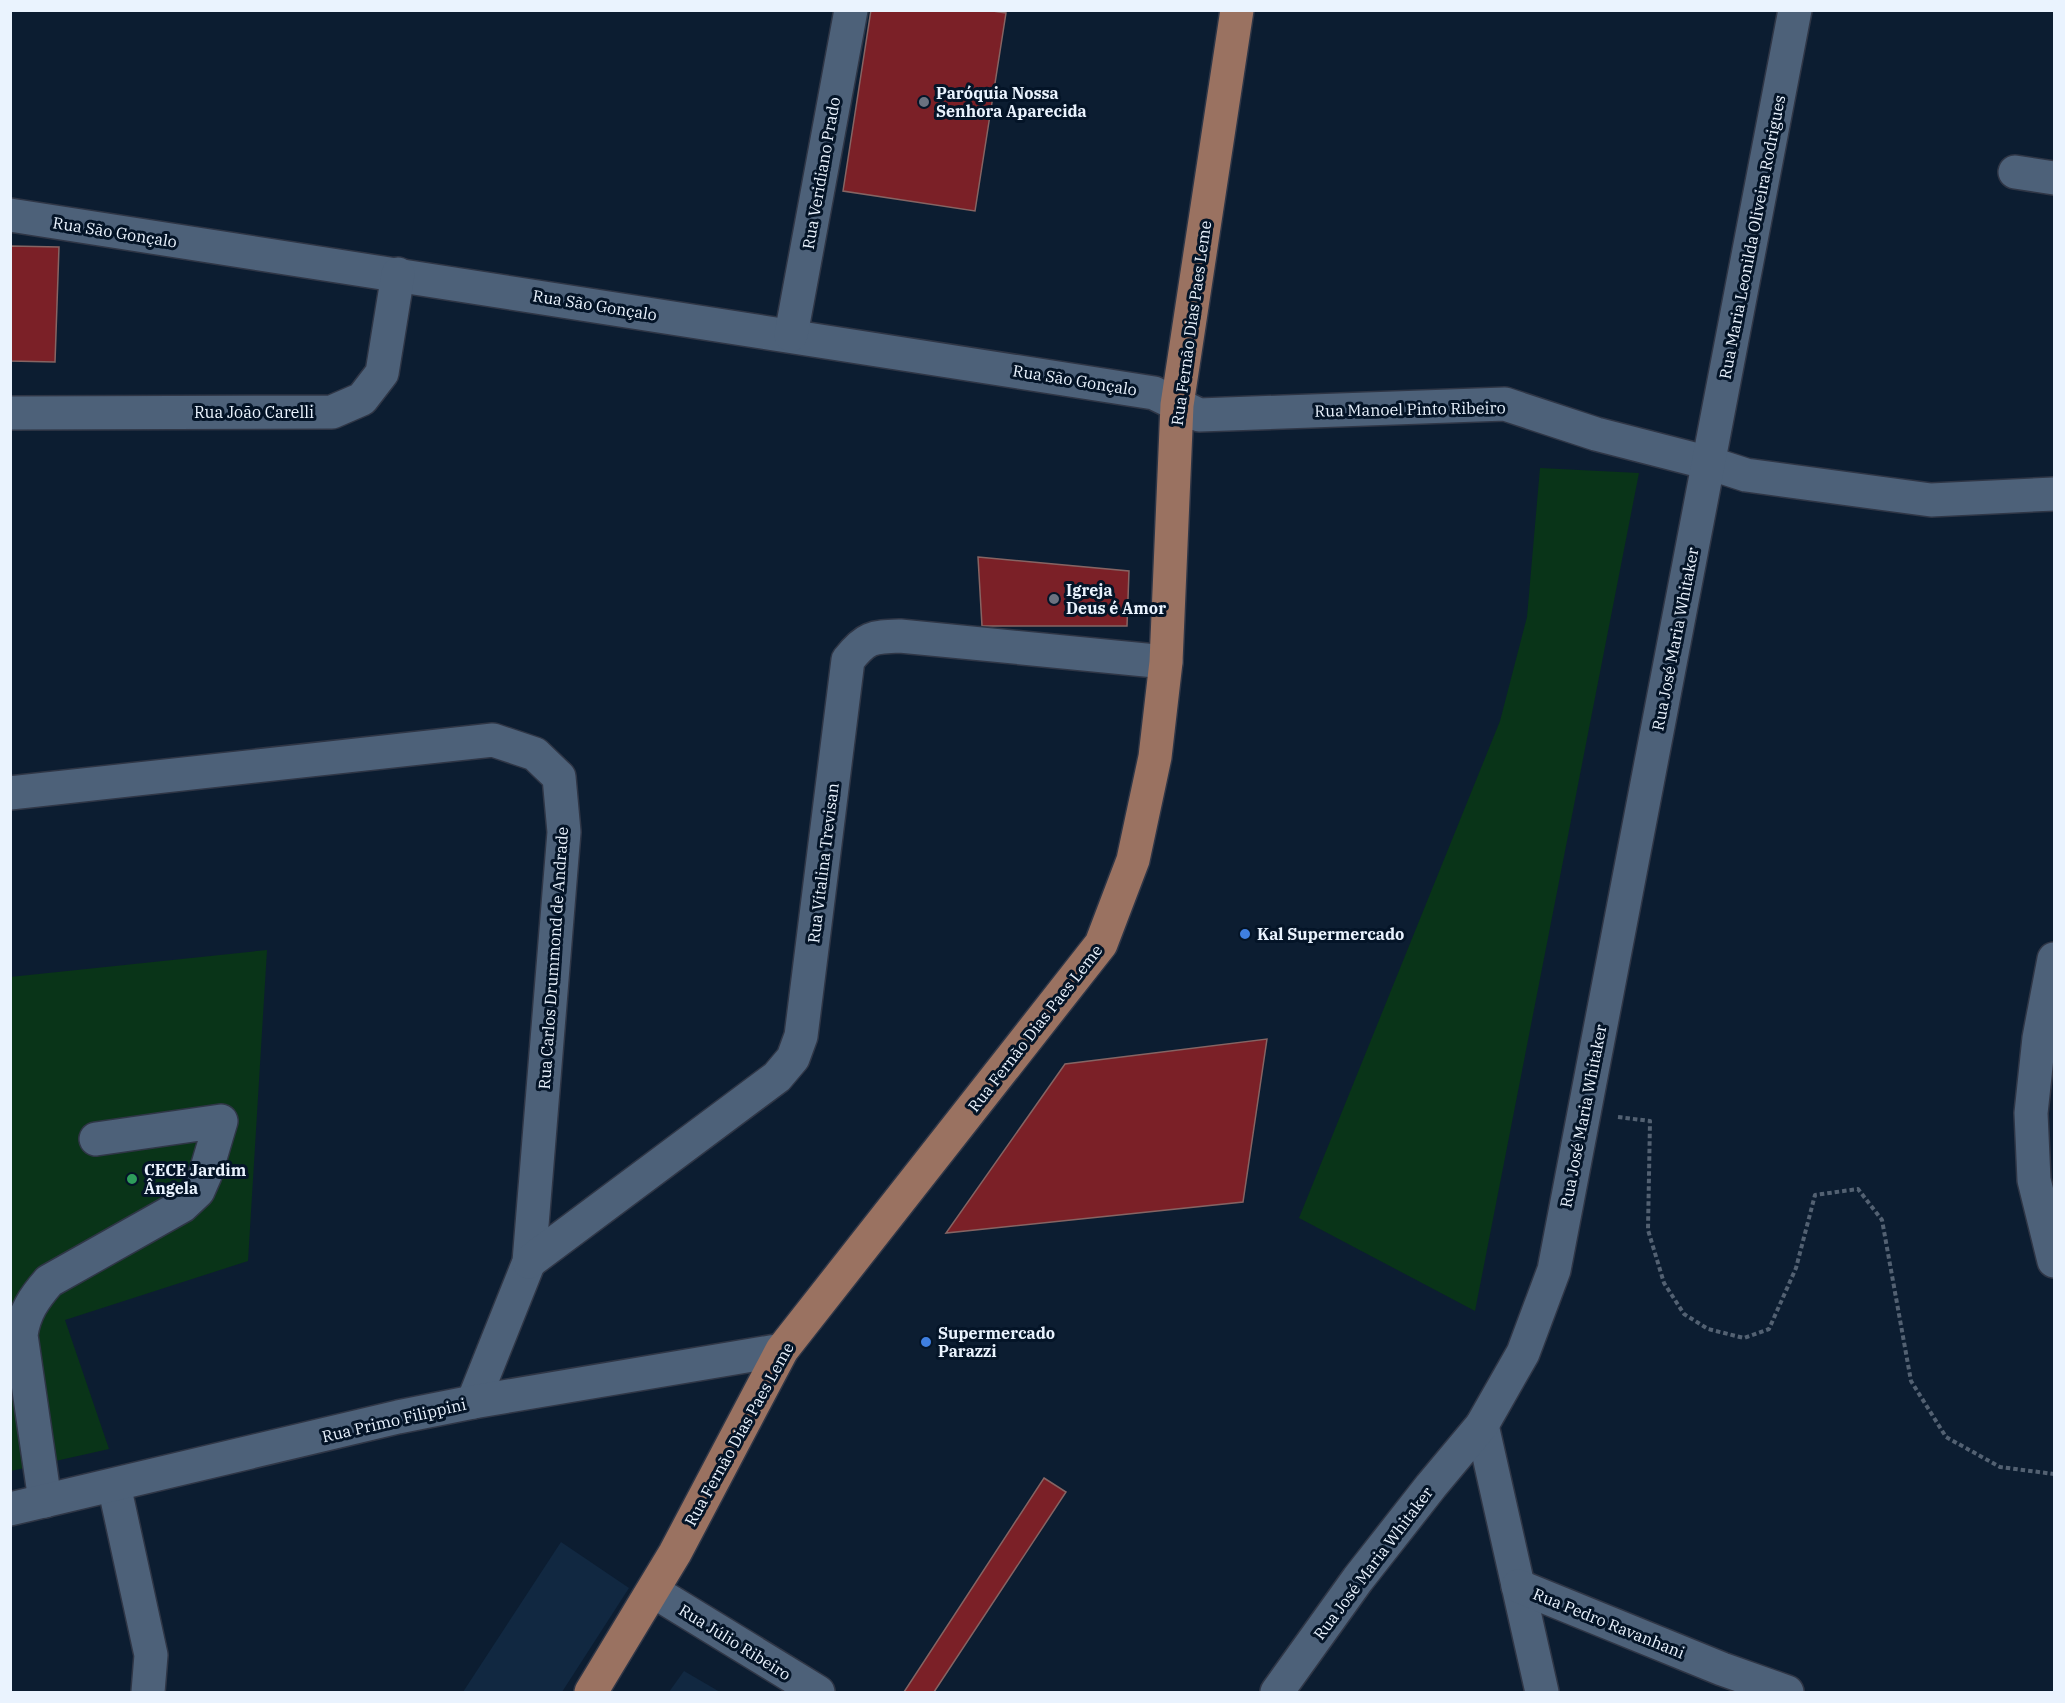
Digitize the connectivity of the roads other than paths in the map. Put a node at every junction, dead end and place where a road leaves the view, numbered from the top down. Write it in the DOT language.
graph roads {
  1 [pos="851,10"];
  2 [pos="1237,10"];
  3 [pos="1795,10"];
  4 [pos="2015,172"];
  5 [pos="2055,178"];
  6 [pos="10,215"];
  7 [pos="398,274"];
  8 [pos="791,335"];
  9 [pos="1177,405"];
  10 [pos="10,413"];
  11 [pos="1709,463"];
  12 [pos="2055,494"];
  13 [pos="1166,662"];
  14 [pos="10,794"];
  15 [pos="2055,958"];
  16 [pos="96,1139"];
  17 [pos="529,1262"];
  18 [pos="2055,1262"];
  19 [pos="782,1350"];
  20 [pos="473,1402"];
  21 [pos="1482,1425"];
  22 [pos="114,1485"];
  23 [pos="45,1501"];
  24 [pos="10,1509"];
  25 [pos="1518,1586"];
  26 [pos="653,1591"];
  27 [pos="148,1692"];
  28 [pos="591,1692"];
  29 [pos="818,1692"];
  30 [pos="1277,1692"];
  31 [pos="1542,1692"];
  32 [pos="1787,1692"];
  1 -- 8 [label="street, Rua Veridiano Prado"];
  2 -- 9 [label="main road, Rua Fernão Dias Paes Leme"];
  3 -- 11 [label="street, Rua Maria Leonilda Oliveira Rodrigues"];
  4 -- 5 [label="street"];
  6 -- 7 [label="street, Rua São Gonçalo"];
  7 -- 8 [label="street, Rua São Gonçalo"];
  7 -- 10 [label="street, Rua João Carelli"];
  8 -- 9 [label="street, Rua São Gonçalo"];
  9 -- 11 [label="street, Rua Manoel Pinto Ribeiro"];
  9 -- 13 [label="main road, Rua Fernão Dias Paes Leme"];
  11 -- 12 [label="street, Rua Manoel Pinto Ribeiro"];
  11 -- 21 [label="street, Rua José Maria Whitaker"];
  13 -- 17 [label="street, Rua Vitalina Trevisan"];
  13 -- 19 [label="main road, Rua Fernão Dias Paes Leme"];
  14 -- 17 [label="street, Rua Carlos Drummond de Andrade"];
  15 -- 18 [label="street"];
  16 -- 23 [label="street"];
  17 -- 20 [label="street, Rua Carlos Drummond de Andrade"];
  19 -- 20 [label="street, Rua Primo Filippini"];
  19 -- 26 [label="main road, Rua Fernão Dias Paes Leme"];
  20 -- 22 [label="street, Rua Primo Filippini"];
  21 -- 25 [label="street, Rua Pedro Ravanhani"];
  21 -- 30 [label="street, Rua José Maria Whitaker"];
  22 -- 23 [label="street, Rua Primo Filippini"];
  22 -- 27 [label="street"];
  23 -- 24 [label="street, Rua Primo Filippini"];
  25 -- 31 [label="street"];
  25 -- 32 [label="street, Rua Pedro Ravanhani"];
  26 -- 28 [label="main road, Rua Fernão Dias Paes Leme"];
  26 -- 29 [label="street, Rua Júlio Ribeiro"];
}
